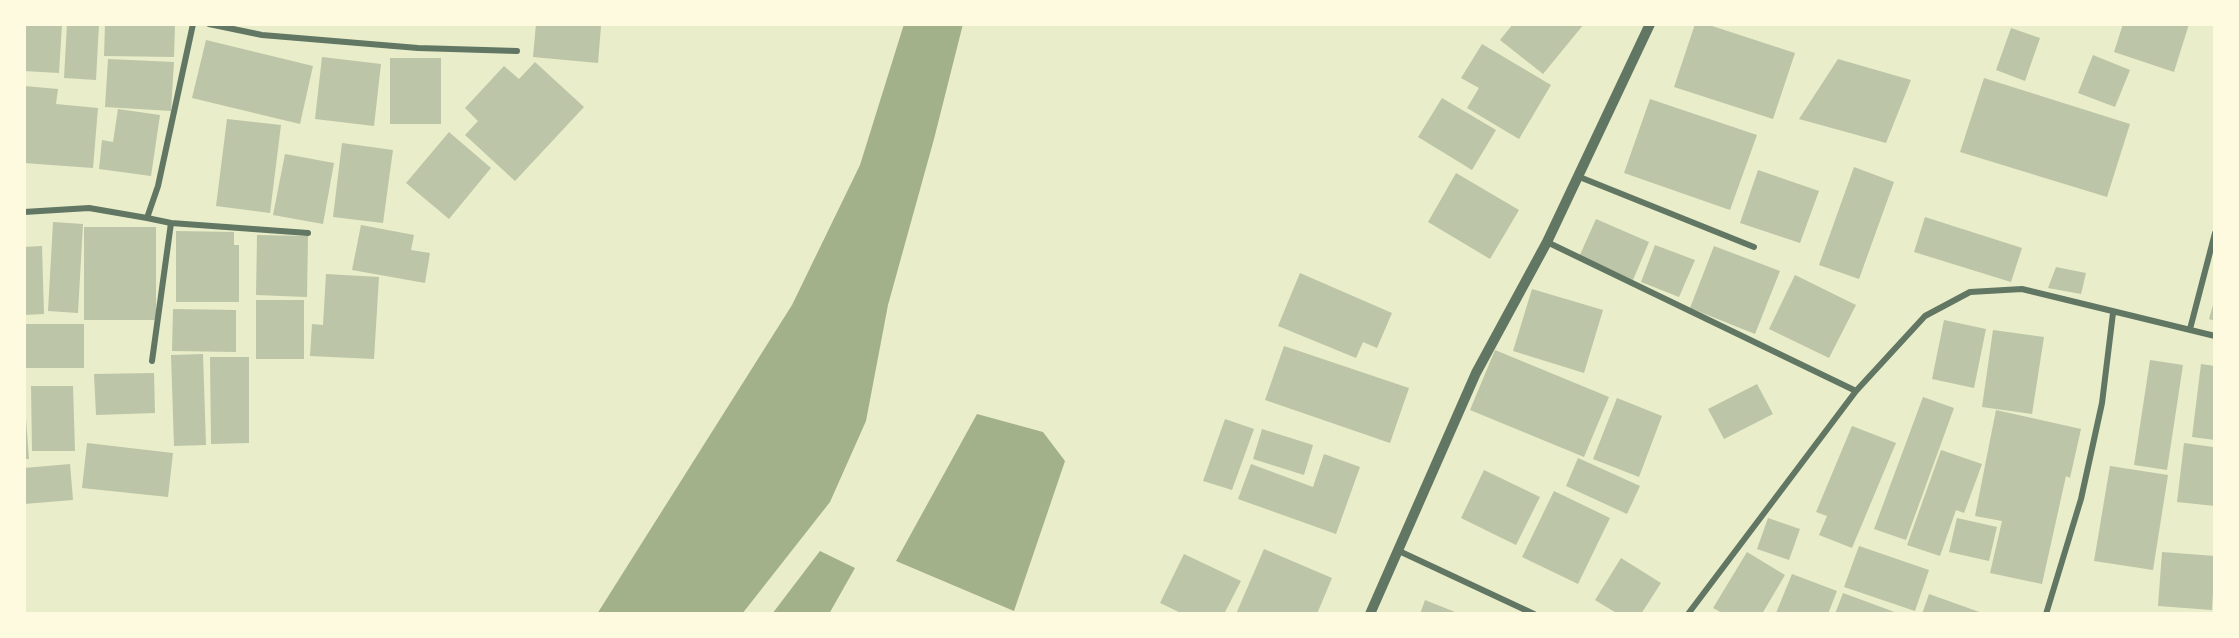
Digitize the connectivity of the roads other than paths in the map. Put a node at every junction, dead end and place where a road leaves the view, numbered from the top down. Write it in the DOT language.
graph roads {
  1 [pos="193,24"];
  2 [pos="209,24"];
  3 [pos="1650,24"];
  4 [pos="517,51"];
  5 [pos="1576,176"];
  6 [pos="24,212"];
  7 [pos="147,218"];
  8 [pos="171,223"];
  9 [pos="308,233"];
  10 [pos="2215,233"];
  11 [pos="1547,242"];
  12 [pos="1754,247"];
  13 [pos="2113,313"];
  14 [pos="2190,329"];
  15 [pos="2215,336"];
  16 [pos="152,361"];
  17 [pos="1856,391"];
  18 [pos="1399,551"];
  19 [pos="1370,614"];
  20 [pos="1534,614"];
  21 [pos="1688,614"];
  22 [pos="2046,614"];
  1 -- 7 [label="street"];
  2 -- 4 [label="street"];
  3 -- 5 [label="street"];
  5 -- 11 [label="street"];
  5 -- 12 [label="street"];
  6 -- 7 [label="street"];
  7 -- 8 [label="street"];
  8 -- 9 [label="street"];
  8 -- 16 [label="street"];
  10 -- 14 [label="street"];
  11 -- 17 [label="street"];
  11 -- 18 [label="street"];
  13 -- 14 [label="street"];
  13 -- 17 [label="street"];
  13 -- 22 [label="street"];
  14 -- 15 [label="street"];
  17 -- 21 [label="street"];
  18 -- 19 [label="street"];
  18 -- 20 [label="street"];
}
